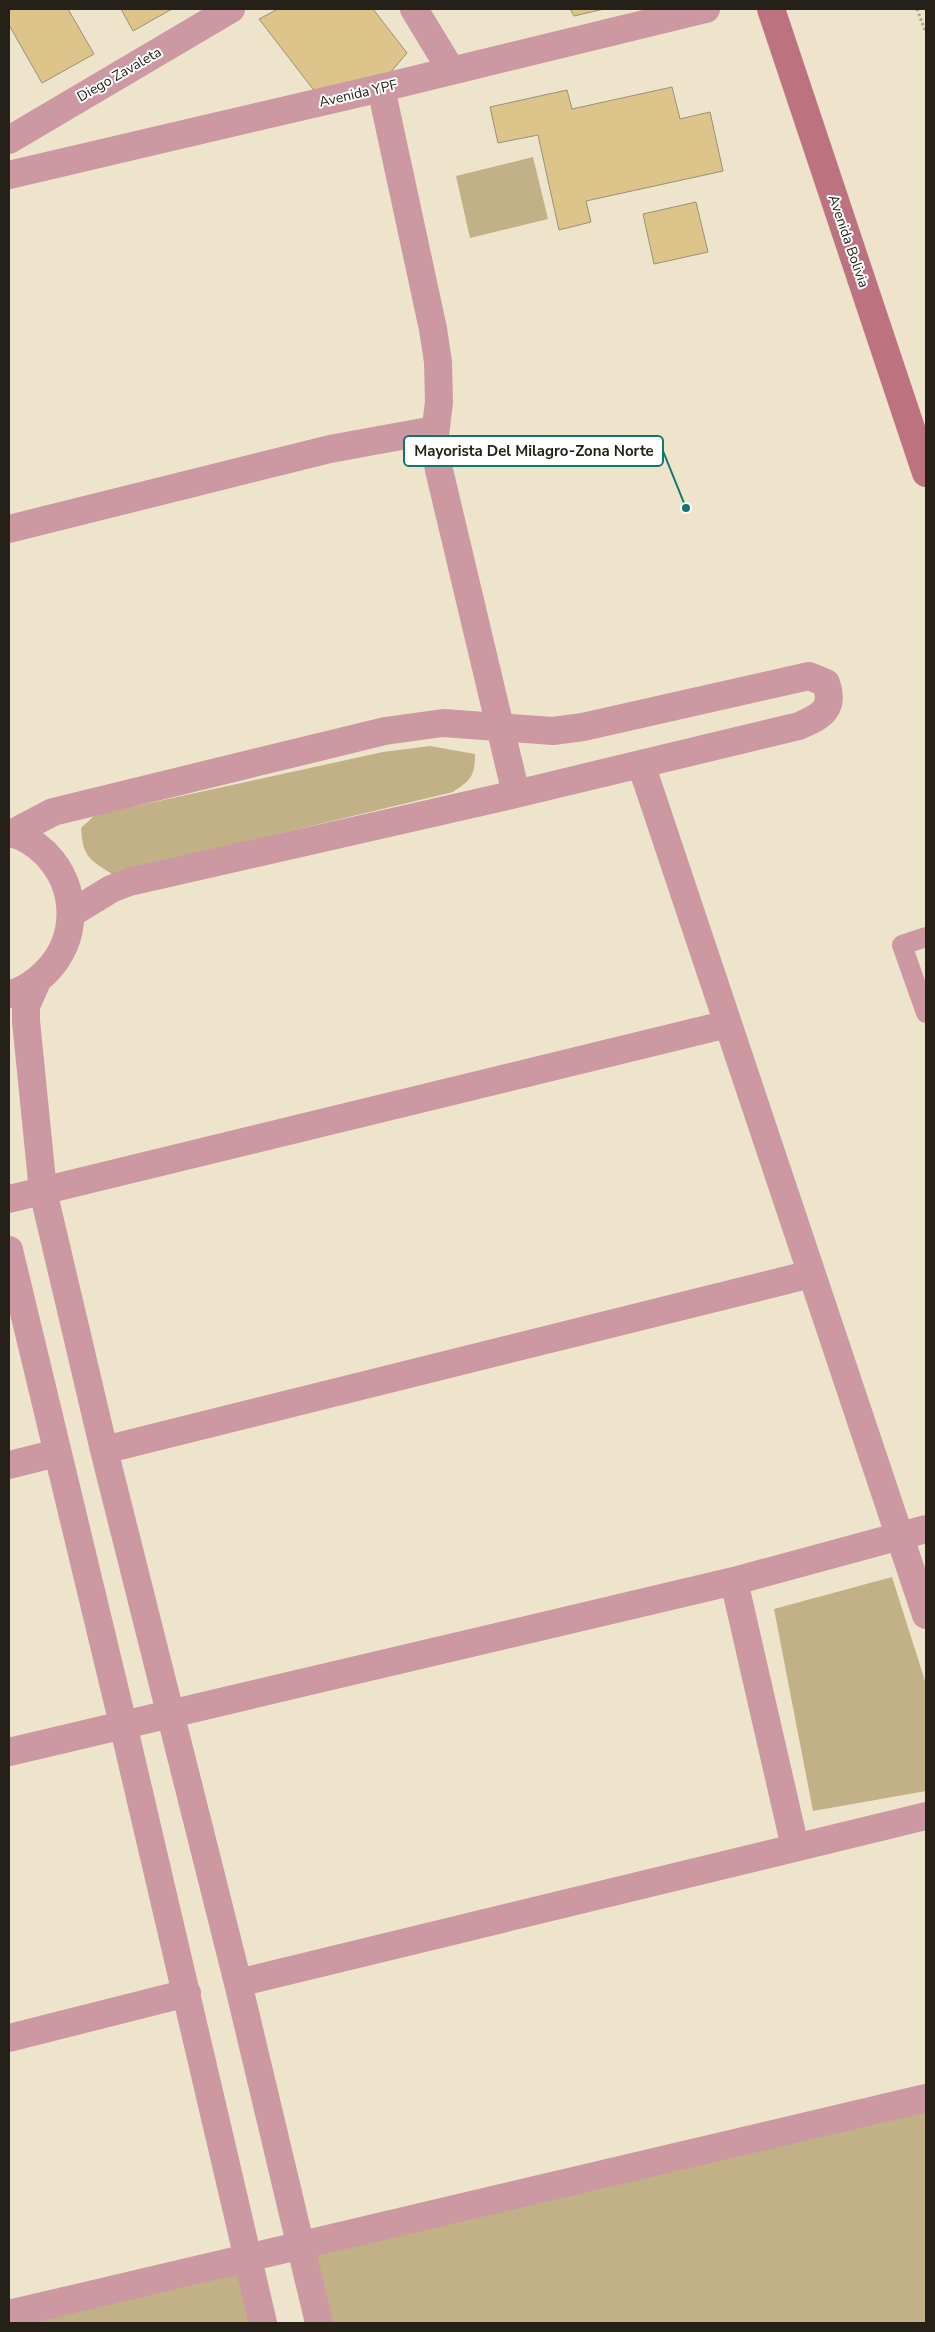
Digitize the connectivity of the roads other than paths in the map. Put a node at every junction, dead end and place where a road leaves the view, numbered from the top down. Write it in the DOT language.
graph roads {
  1 [pos="230,9"];
  2 [pos="414,9"];
  3 [pos="706,9"];
  4 [pos="771,9"];
  5 [pos="451,70"];
  6 [pos="381,88"];
  7 [pos="9,140"];
  8 [pos="9,175"];
  9 [pos="434,430"];
  10 [pos="926,473"];
  11 [pos="9,529"];
  12 [pos="499,727"];
  13 [pos="641,764"];
  14 [pos="516,794"];
  15 [pos="11,833"];
  16 [pos="72,913"];
  17 [pos="926,937"];
  18 [pos="37,981"];
  19 [pos="9,994"];
  20 [pos="926,1013"];
  21 [pos="728,1024"];
  22 [pos="43,1191"];
  23 [pos="9,1199"];
  24 [pos="9,1250"];
  25 [pos="811,1274"];
  26 [pos="104,1450"];
  27 [pos="57,1453"];
  28 [pos="9,1465"];
  29 [pos="926,1529"];
  30 [pos="900,1537"];
  31 [pos="734,1581"];
  32 [pos="926,1614"];
  33 [pos="170,1712"];
  34 [pos="123,1724"];
  35 [pos="9,1752"];
  36 [pos="926,1816"];
  37 [pos="795,1847"];
  38 [pos="238,1983"];
  39 [pos="186,1993"];
  40 [pos="9,2038"];
  41 [pos="926,2098"];
  42 [pos="300,2245"];
  43 [pos="247,2256"];
  44 [pos="9,2314"];
  45 [pos="263,2323"];
  46 [pos="318,2323"];
  1 -- 7 [label="street, Diego Zavaleta"];
  2 -- 5 [label="street"];
  3 -- 5 [label="street, Avenida YPF"];
  4 -- 10 [label="street, Avenida Bolivia"];
  5 -- 6 [label="street, Avenida YPF"];
  6 -- 8 [label="street, Avenida YPF"];
  6 -- 9 [label="street"];
  9 -- 11 [label="street"];
  9 -- 12 [label="street"];
  12 -- 13 [label="street"];
  12 -- 14 [label="street"];
  12 -- 15 [label="street"];
  13 -- 14 [label="street"];
  13 -- 21 [label="street"];
  14 -- 16 [label="street"];
  15 -- 16 [label="street"];
  16 -- 18 [label="street"];
  17 -- 20 [label="lane"];
  18 -- 19 [label="street"];
  18 -- 22 [label="street"];
  21 -- 22 [label="street"];
  21 -- 25 [label="street"];
  22 -- 23 [label="street"];
  22 -- 26 [label="street"];
  24 -- 27 [label="street"];
  25 -- 26 [label="street"];
  25 -- 30 [label="street"];
  26 -- 33 [label="street"];
  27 -- 28 [label="street"];
  27 -- 34 [label="street"];
  29 -- 30 [label="street"];
  30 -- 31 [label="street"];
  30 -- 32 [label="street"];
  31 -- 33 [label="street"];
  31 -- 37 [label="street"];
  33 -- 34 [label="street"];
  33 -- 38 [label="street"];
  34 -- 35 [label="street"];
  34 -- 39 [label="street"];
  36 -- 37 [label="street"];
  37 -- 38 [label="street"];
  38 -- 42 [label="street"];
  39 -- 40 [label="street"];
  39 -- 43 [label="street"];
  41 -- 42 [label="street"];
  42 -- 43 [label="street"];
  42 -- 46 [label="street"];
  43 -- 44 [label="street"];
  43 -- 45 [label="street"];
}
